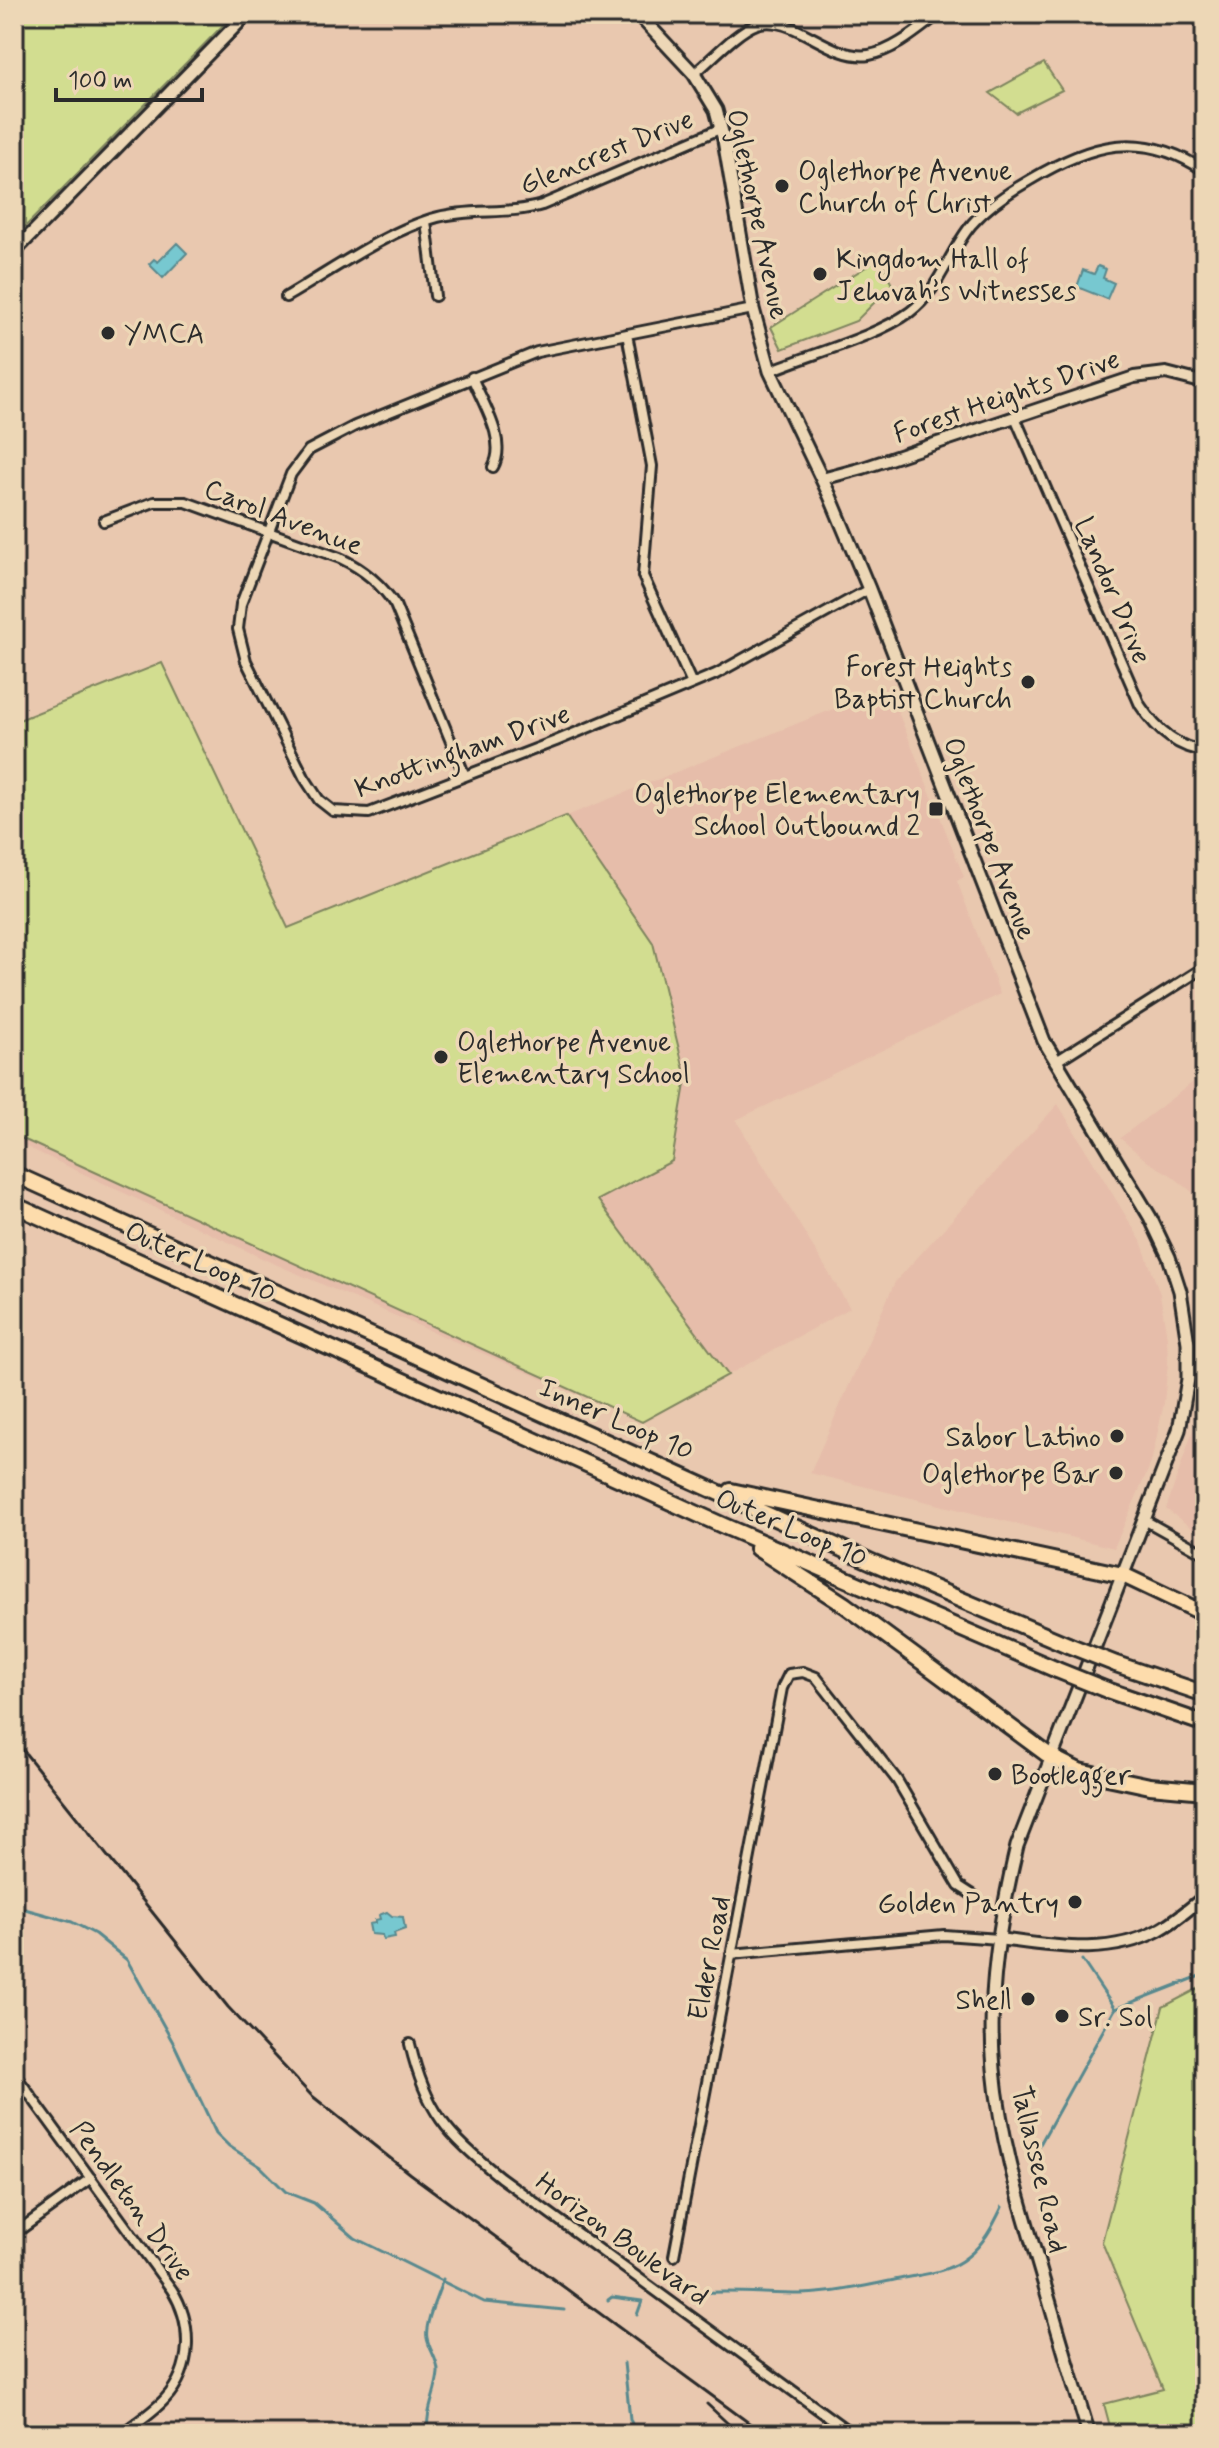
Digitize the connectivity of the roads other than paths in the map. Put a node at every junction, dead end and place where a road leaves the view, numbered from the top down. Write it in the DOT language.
graph roads {
  1 [pos="247,14"];
  2 [pos="638,14"];
  3 [pos="939,14"];
  4 [pos="760,18"];
  5 [pos="694,74"];
  6 [pos="722,128"];
  7 [pos="1205,171"];
  8 [pos="426,221"];
  9 [pos="14,252"];
  10 [pos="435,296"];
  11 [pos="286,297"];
  12 [pos="753,309"];
  13 [pos="627,334"];
  14 [pos="770,371"];
  15 [pos="472,377"];
  16 [pos="1205,383"];
  17 [pos="1015,417"];
  18 [pos="493,467"];
  19 [pos="822,479"];
  20 [pos="104,521"];
  21 [pos="270,532"];
  22 [pos="869,589"];
  23 [pos="692,684"];
  24 [pos="1205,751"];
  25 [pos="465,776"];
  26 [pos="1205,967"];
  27 [pos="1055,1062"];
  28 [pos="14,1174"];
  29 [pos="14,1205"];
  30 [pos="706,1486"];
  31 [pos="1146,1521"];
  32 [pos="724,1526"];
  33 [pos="1205,1554"];
  34 [pos="1123,1575"];
  35 [pos="1205,1614"];
  36 [pos="1080,1682"];
  37 [pos="1205,1694"];
  38 [pos="1205,1724"];
  39 [pos="1051,1757"];
  40 [pos="1205,1791"];
  41 [pos="973,1895"];
  42 [pos="1205,1896"];
  43 [pos="999,1939"];
  44 [pos="731,1954"];
  45 [pos="410,2044"];
  46 [pos="14,2073"];
  47 [pos="91,2178"];
  48 [pos="14,2234"];
  49 [pos="674,2256"];
  50 [pos="121,2434"];
  51 [pos="852,2434"];
  52 [pos="1089,2434"];
  1 -- 9 [label="main road"];
  2 -- 5 [label="main road, Oglethorpe Avenue"];
  3 -- 4 [label="street"];
  4 -- 5 [label="street"];
  5 -- 6 [label="main road, Oglethorpe Avenue"];
  6 -- 8 [label="street, Glencrest Drive"];
  6 -- 12 [label="main road, Oglethorpe Avenue"];
  7 -- 14 [label="street"];
  8 -- 10 [label="street"];
  8 -- 11 [label="street, Glencrest Drive"];
  12 -- 13 [label="street, Knottingham Drive"];
  12 -- 14 [label="main road, Oglethorpe Avenue"];
  13 -- 15 [label="street, Knottingham Drive"];
  13 -- 23 [label="street"];
  14 -- 19 [label="main road, Oglethorpe Avenue"];
  15 -- 18 [label="street"];
  15 -- 21 [label="street, Knottingham Drive"];
  16 -- 17 [label="street, Forest Heights Drive"];
  17 -- 19 [label="street, Forest Heights Drive"];
  17 -- 24 [label="street, Landor Drive"];
  19 -- 22 [label="main road, Oglethorpe Avenue"];
  20 -- 21 [label="street, Carol Avenue"];
  21 -- 25 [label="street, Carol Avenue"];
  21 -- 25 [label="street, Knottingham Drive"];
  22 -- 23 [label="street, Knottingham Drive"];
  22 -- 27 [label="main road, Oglethorpe Avenue"];
  23 -- 25 [label="street, Knottingham Drive"];
  26 -- 27 [label="street"];
  27 -- 31 [label="main road, Oglethorpe Avenue"];
  28 -- 30 [label="highway, Inner Loop 10"];
  29 -- 32 [label="highway, Outer Loop 10"];
  30 -- 34 [label="highway"];
  30 -- 37 [label="highway, Inner Loop 10, bridge"];
  31 -- 33 [label="street"];
  31 -- 34 [label="main road, Oglethorpe Avenue"];
  32 -- 38 [label="highway, Outer Loop 10, bridge"];
  32 -- 39 [label="highway"];
  34 -- 35 [label="highway"];
  34 -- 36 [label="main road, Oglethorpe Avenue"];
  36 -- 39 [label="main road, Tallassee Road"];
  39 -- 40 [label="highway"];
  39 -- 43 [label="main road, Tallassee Road"];
  41 -- 44 [label="street, Elder Road"];
  42 -- 43 [label="street"];
  43 -- 44 [label="street"];
  43 -- 52 [label="main road, Tallassee Road"];
  44 -- 49 [label="street, Elder Road"];
  45 -- 51 [label="street, Horizon Boulevard"];
  46 -- 47 [label="street, Pendleton Drive"];
  47 -- 48 [label="street"];
  47 -- 50 [label="street, Pendleton Drive"];
}
